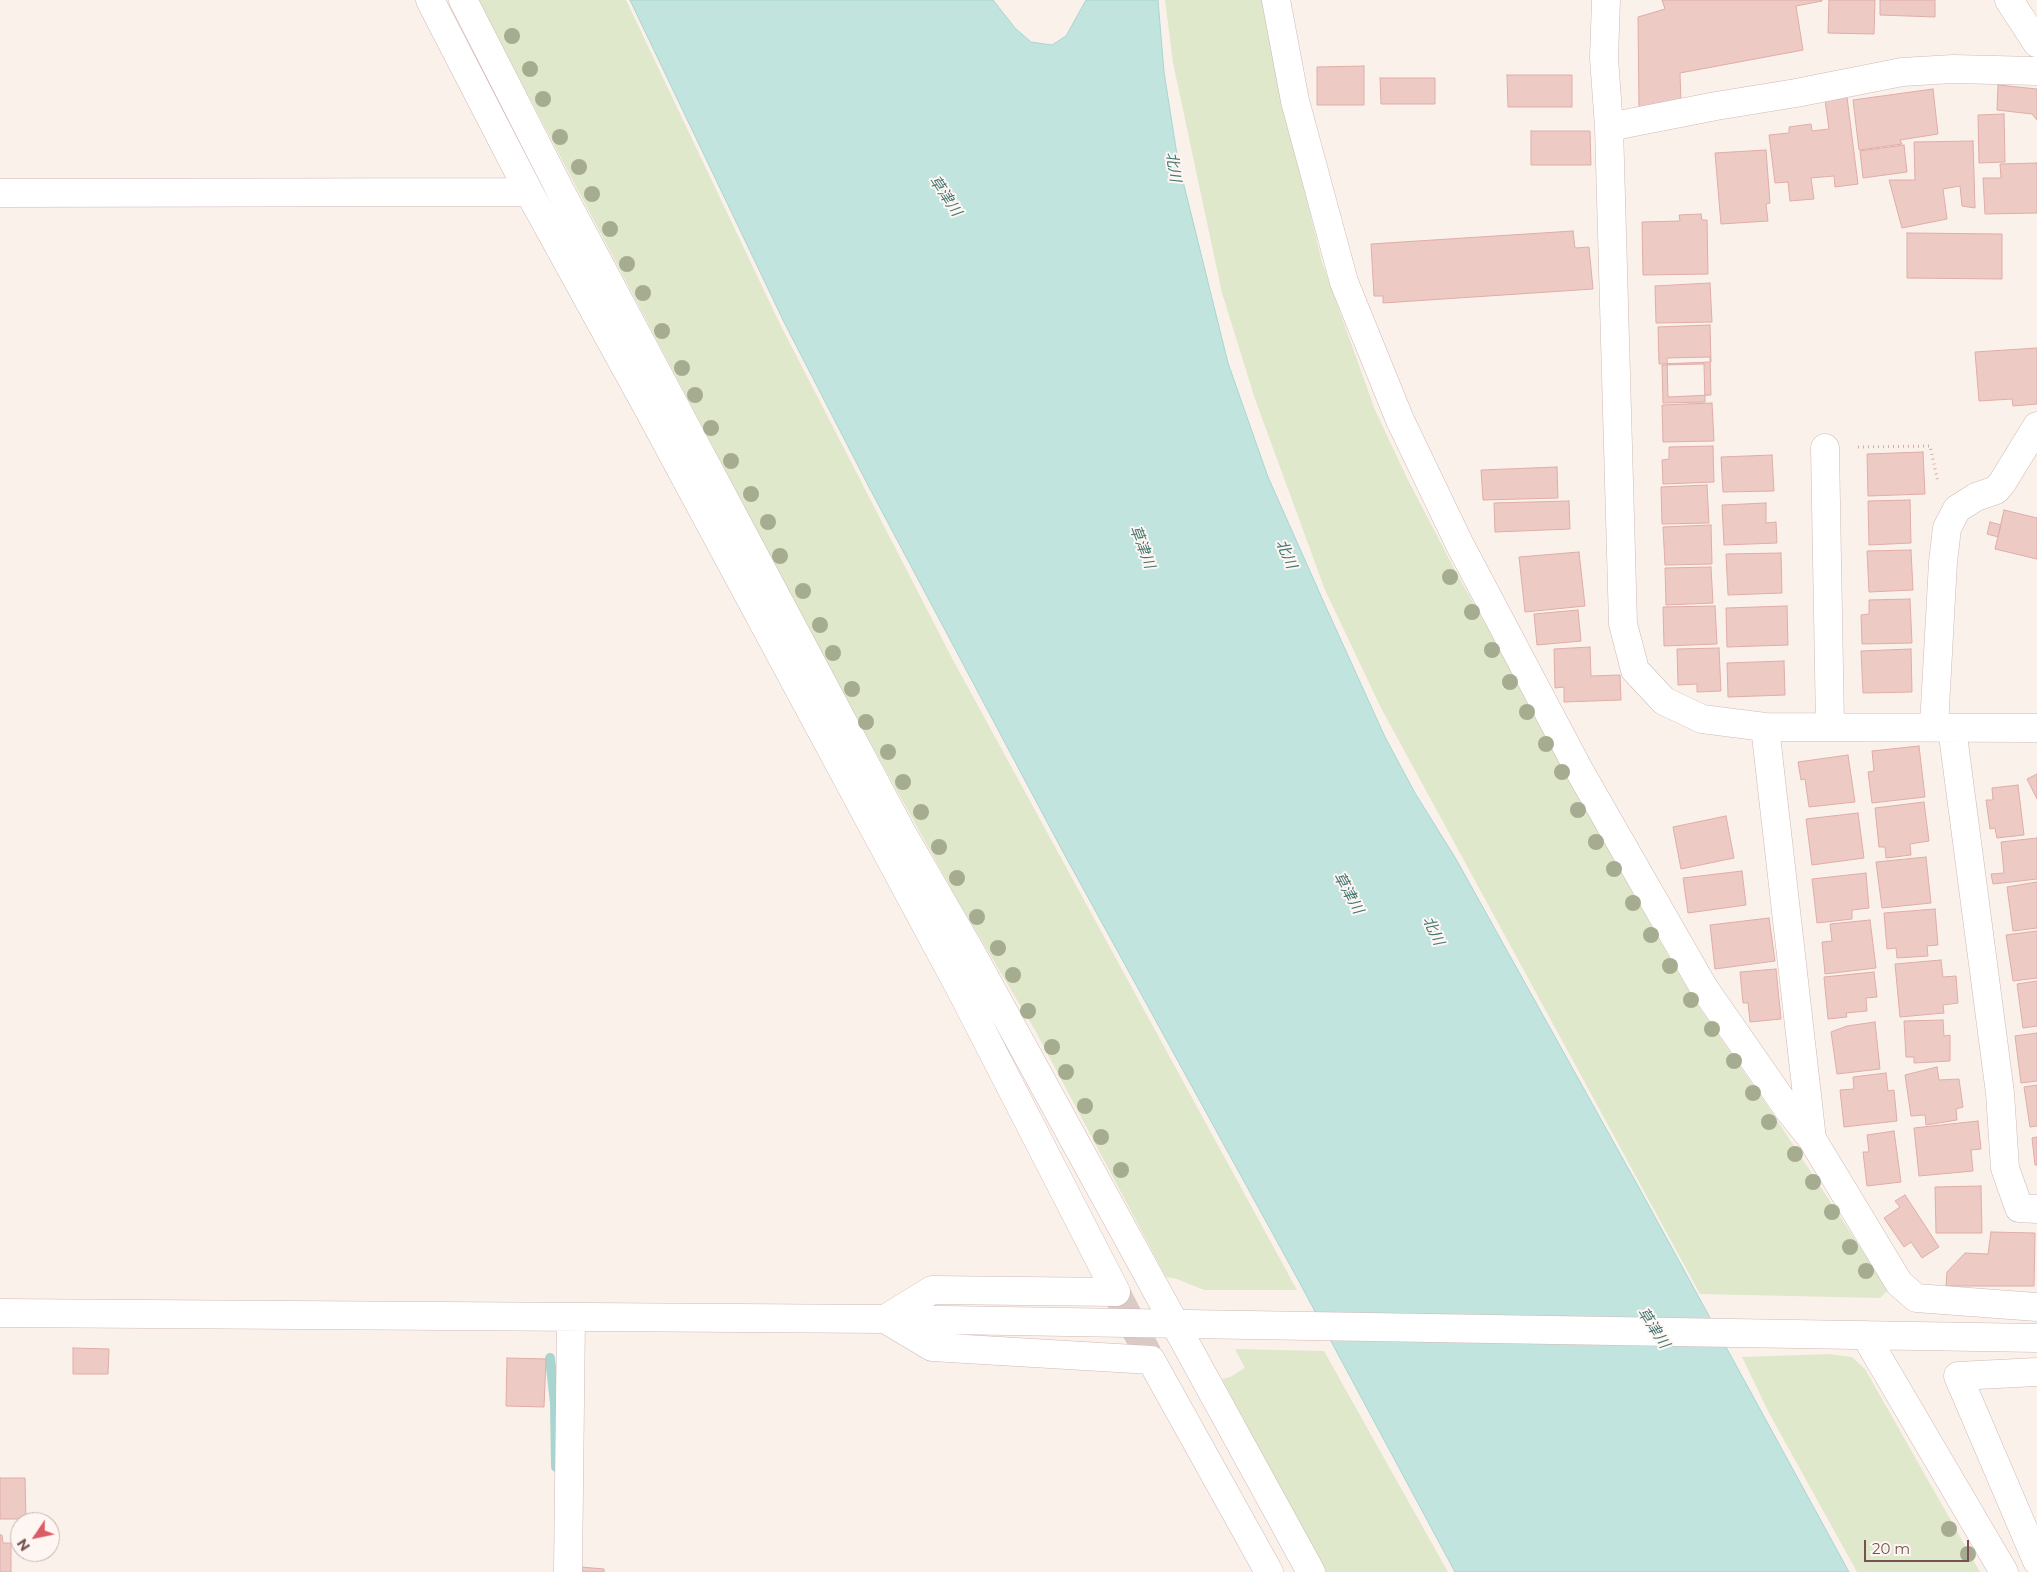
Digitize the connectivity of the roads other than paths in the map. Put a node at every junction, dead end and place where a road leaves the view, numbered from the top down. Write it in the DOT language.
graph roads {
  1 [pos="430,0"];
  2 [pos="463,0"];
  3 [pos="1276,0"];
  4 [pos="1606,0"];
  5 [pos="2009,0"];
  6 [pos="2037,43"];
  7 [pos="2037,71"];
  8 [pos="1609,127"];
  9 [pos="529,192"];
  10 [pos="0,193"];
  11 [pos="2037,426"];
  12 [pos="1825,448"];
  13 [pos="1830,726"];
  14 [pos="1765,727"];
  15 [pos="1943,727"];
  16 [pos="2037,728"];
  17 [pos="962,992"];
  18 [pos="1812,1139"];
  19 [pos="2037,1209"];
  20 [pos="2037,1307"];
  21 [pos="0,1313"];
  22 [pos="571,1317"];
  23 [pos="885,1319"];
  24 [pos="1164,1323"];
  25 [pos="1865,1336"];
  26 [pos="2037,1338"];
  27 [pos="2037,1372"];
  28 [pos="2037,1560"];
  29 [pos="568,1572"];
  30 [pos="1270,1572"];
  31 [pos="1291,1572"];
  32 [pos="1311,1572"];
  33 [pos="2004,1572"];
  1 -- 9 [label="street"];
  2 -- 24 [label="street"];
  3 -- 18 [label="street"];
  4 -- 8 [label="street"];
  5 -- 6 [label="street"];
  7 -- 8 [label="street"];
  8 -- 14 [label="street"];
  9 -- 10 [label="street"];
  9 -- 17 [label="street"];
  11 -- 15 [label="street"];
  12 -- 13 [label="street"];
  13 -- 14 [label="street"];
  13 -- 15 [label="street"];
  14 -- 18 [label="street"];
  15 -- 16 [label="street"];
  15 -- 19 [label="street"];
  17 -- 23 [label="street"];
  17 -- 24 [label="street"];
  18 -- 20 [label="street"];
  21 -- 22 [label="street"];
  22 -- 23 [label="street"];
  22 -- 29 [label="street"];
  23 -- 24 [label="street"];
  23 -- 30 [label="street"];
  24 -- 25 [label="street"];
  24 -- 31 [label="street"];
  24 -- 32 [label="street"];
  25 -- 26 [label="street"];
  25 -- 33 [label="street"];
  27 -- 28 [label="street"];
}
